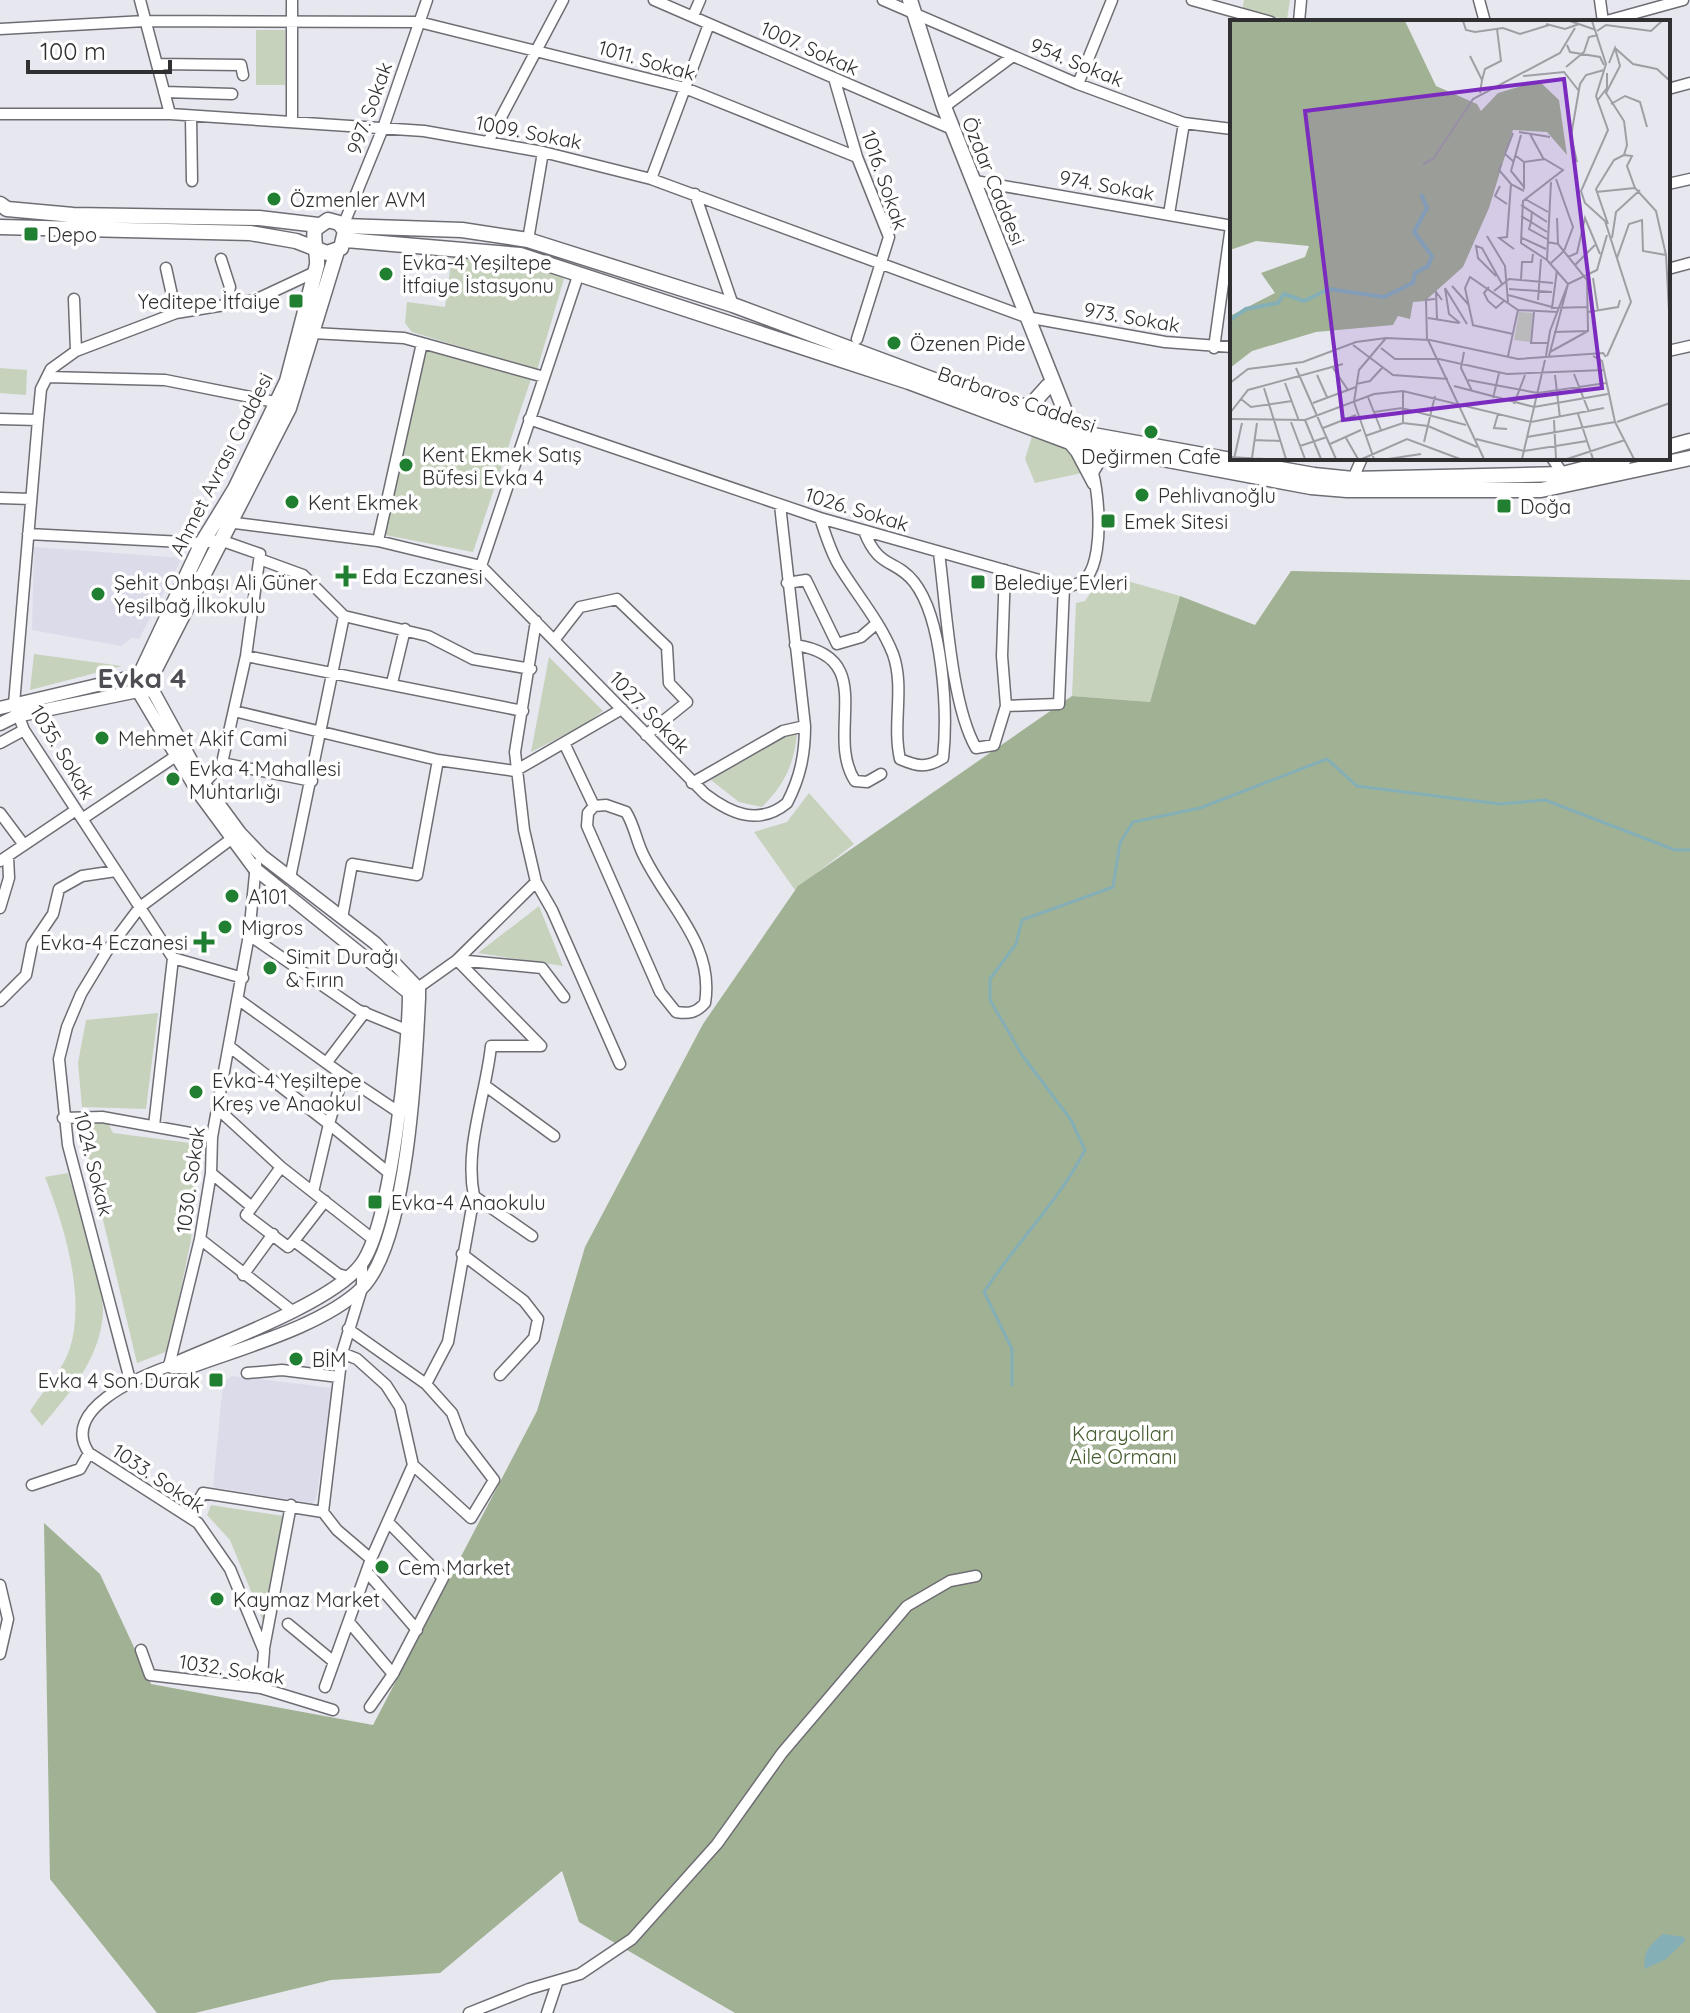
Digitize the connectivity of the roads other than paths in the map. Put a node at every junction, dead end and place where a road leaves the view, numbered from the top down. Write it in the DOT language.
graph roads {
  1 [pos="140,0"];
  2 [pos="292,0"];
  3 [pos="427,0"];
  4 [pos="563,0"];
  5 [pos="654,0"];
  6 [pos="700,0"];
  7 [pos="883,0"];
  8 [pos="1112,0"];
  9 [pos="1192,0"];
  10 [pos="1301,0"];
  11 [pos="1479,0"];
  12 [pos="1600,0"];
  13 [pos="1683,0"];
  14 [pos="912,7"];
  15 [pos="693,16"];
  16 [pos="1264,20"];
  17 [pos="1299,20"];
  18 [pos="1484,20"];
  19 [pos="1603,20"];
  20 [pos="1610,20"];
  21 [pos="145,21"];
  22 [pos="292,21"];
  23 [pos="419,22"];
  24 [pos="709,24"];
  25 [pos="0,29"];
  26 [pos="535,49"];
  27 [pos="1013,56"];
  28 [pos="157,64"];
  29 [pos="243,75"];
  30 [pos="834,78"];
  31 [pos="1690,83"];
  32 [pos="1078,84"];
  33 [pos="685,88"];
  34 [pos="1670,88"];
  35 [pos="164,92"];
  36 [pos="232,94"];
  37 [pos="944,107"];
  38 [pos="0,114"];
  39 [pos="170,114"];
  40 [pos="191,117"];
  41 [pos="292,122"];
  42 [pos="1184,123"];
  43 [pos="383,128"];
  44 [pos="952,129"];
  45 [pos="1230,129"];
  46 [pos="488,142"];
  47 [pos="543,152"];
  48 [pos="857,157"];
  49 [pos="651,179"];
  50 [pos="1690,179"];
  51 [pos="192,181"];
  52 [pos="975,181"];
  53 [pos="1670,184"];
  54 [pos="695,194"];
  55 [pos="0,204"];
  56 [pos="1169,214"];
  57 [pos="318,225"];
  58 [pos="1230,226"];
  59 [pos="0,227"];
  60 [pos="342,239"];
  61 [pos="528,240"];
  62 [pos="1230,240"];
  63 [pos="318,248"];
  64 [pos="221,259"];
  65 [pos="882,264"];
  66 [pos="166,268"];
  67 [pos="315,272"];
  68 [pos="579,273"];
  69 [pos="74,299"];
  70 [pos="226,305"];
  71 [pos="733,305"];
  72 [pos="176,313"];
  73 [pos="1026,317"];
  74 [pos="313,333"];
  75 [pos="857,339"];
  76 [pos="422,343"];
  77 [pos="1690,346"];
  78 [pos="1230,347"];
  79 [pos="1214,348"];
  80 [pos="76,351"];
  81 [pos="1670,351"];
  82 [pos="47,377"];
  83 [pos="544,377"];
  84 [pos="1048,380"];
  85 [pos="282,405"];
  86 [pos="1007,407"];
  87 [pos="0,419"];
  88 [pos="529,419"];
  89 [pos="38,420"];
  90 [pos="1069,436"];
  91 [pos="1690,441"];
  92 [pos="1670,446"];
  93 [pos="1122,452"];
  94 [pos="1690,458"];
  95 [pos="1361,460"];
  96 [pos="1553,460"];
  97 [pos="1617,460"];
  98 [pos="1093,473"];
  99 [pos="1563,474"];
  100 [pos="1350,484"];
  101 [pos="1094,485"];
  102 [pos="0,498"];
  103 [pos="31,499"];
  104 [pos="780,505"];
  105 [pos="820,518"];
  106 [pos="232,521"];
  107 [pos="864,531"];
  108 [pos="218,532"];
  109 [pos="28,534"];
  110 [pos="378,541"];
  111 [pos="202,543"];
  112 [pos="939,553"];
  113 [pos="262,560"];
  114 [pos="481,566"];
  115 [pos="1005,570"];
  116 [pos="787,583"];
  117 [pos="1064,587"];
  118 [pos="344,616"];
  119 [pos="536,621"];
  120 [pos="876,624"];
  121 [pos="405,629"];
  122 [pos="555,639"];
  123 [pos="795,645"];
  124 [pos="246,656"];
  125 [pos="531,669"];
  126 [pos="335,676"];
  127 [pos="145,683"];
  128 [pos="392,683"];
  129 [pos="1006,706"];
  130 [pos="0,708"];
  131 [pos="622,709"];
  132 [pos="15,710"];
  133 [pos="234,711"];
  134 [pos="523,711"];
  135 [pos="0,724"];
  136 [pos="805,726"];
  137 [pos="24,730"];
  138 [pos="320,733"];
  139 [pos="646,735"];
  140 [pos="0,743"];
  141 [pos="565,745"];
  142 [pos="176,756"];
  143 [pos="438,760"];
  144 [pos="222,763"];
  145 [pos="515,771"];
  146 [pos="881,774"];
  147 [pos="312,781"];
  148 [pos="692,783"];
  149 [pos="201,788"];
  150 [pos="594,806"];
  151 [pos="0,813"];
  152 [pos="79,815"];
  153 [pos="236,837"];
  154 [pos="24,845"];
  155 [pos="262,856"];
  156 [pos="4,858"];
  157 [pos="254,868"];
  158 [pos="116,871"];
  159 [pos="290,878"];
  160 [pos="536,882"];
  161 [pos="140,907"];
  162 [pos="0,908"];
  163 [pos="342,918"];
  164 [pos="249,935"];
  165 [pos="173,958"];
  166 [pos="457,960"];
  167 [pos="243,978"];
  168 [pos="414,991"];
  169 [pos="564,997"];
  170 [pos="239,1000"];
  171 [pos="0,1001"];
  172 [pos="365,1012"];
  173 [pos="409,1031"];
  174 [pos="230,1047"];
  175 [pos="327,1062"];
  176 [pos="620,1064"];
  177 [pos="343,1075"];
  178 [pos="487,1087"];
  179 [pos="219,1110"];
  180 [pos="397,1111"];
  181 [pos="63,1118"];
  182 [pos="329,1124"];
  183 [pos="154,1126"];
  184 [pos="554,1136"];
  185 [pos="212,1137"];
  186 [pos="281,1167"];
  187 [pos="211,1173"];
  188 [pos="389,1173"];
  189 [pos="313,1192"];
  190 [pos="474,1196"];
  191 [pos="325,1201"];
  192 [pos="252,1207"];
  193 [pos="273,1234"];
  194 [pos="532,1236"];
  195 [pos="200,1239"];
  196 [pos="374,1240"];
  197 [pos="294,1241"];
  198 [pos="462,1254"];
  199 [pos="362,1264"];
  200 [pos="243,1275"];
  201 [pos="348,1277"];
  202 [pos="362,1288"];
  203 [pos="291,1310"];
  204 [pos="348,1329"];
  205 [pos="342,1353"];
  206 [pos="169,1366"];
  207 [pos="247,1373"];
  208 [pos="500,1375"];
  209 [pos="339,1377"];
  210 [pos="130,1380"];
  211 [pos="426,1384"];
  212 [pos="89,1453"];
  213 [pos="413,1465"];
  214 [pos="32,1485"];
  215 [pos="291,1505"];
  216 [pos="323,1512"];
  217 [pos="190,1515"];
  218 [pos="389,1523"];
  219 [pos="371,1559"];
  220 [pos="367,1572"];
  221 [pos="976,1576"];
  222 [pos="0,1585"];
  223 [pos="349,1622"];
  224 [pos="288,1624"];
  225 [pos="417,1630"];
  226 [pos="141,1650"];
  227 [pos="264,1651"];
  228 [pos="0,1654"];
  229 [pos="334,1662"];
  230 [pos="393,1674"];
  231 [pos="325,1687"];
  232 [pos="261,1688"];
  233 [pos="370,1707"];
  234 [pos="333,1710"];
  235 [pos="557,1983"];
  236 [pos="469,2013"];
  237 [pos="547,2013"];
  1 -- 21 [label="street"];
  2 -- 22 [label="street"];
  3 -- 23 [label="street, 997. Sokak"];
  4 -- 26 [label="street"];
  5 -- 15 [label="street, 1007. Sokak"];
  6 -- 15 [label="street"];
  7 -- 14 [label="street, 954. Sokak"];
  8 -- 32 [label="street"];
  9 -- 16 [label="street"];
  10 -- 17 [label="street"];
  11 -- 18 [label="street"];
  12 -- 19 [label="street"];
  13 -- 20 [label="street"];
  14 -- 27 [label="street, 954. Sokak"];
  14 -- 37 [label="main road, Özdar Caddesi"];
  15 -- 24 [label="street, 1007. Sokak"];
  21 -- 22 [label="street, 1011. Sokak"];
  21 -- 25 [label="street, 1011. Sokak"];
  21 -- 28 [label="street"];
  22 -- 23 [label="street, 1011. Sokak"];
  22 -- 41 [label="street"];
  23 -- 26 [label="street, 1011. Sokak"];
  23 -- 43 [label="street, 997. Sokak"];
  24 -- 30 [label="street, 1007. Sokak"];
  24 -- 33 [label="street"];
  26 -- 33 [label="street, 1011. Sokak"];
  26 -- 46 [label="street"];
  27 -- 32 [label="street, 954. Sokak"];
  27 -- 37 [label="street"];
  28 -- 29 [label="street"];
  28 -- 35 [label="street"];
  30 -- 44 [label="street, 1007. Sokak"];
  30 -- 48 [label="street, 1016. Sokak"];
  31 -- 34 [label="street"];
  32 -- 42 [label="street, 954. Sokak"];
  33 -- 48 [label="street, 1011. Sokak"];
  33 -- 49 [label="street"];
  35 -- 36 [label="street"];
  35 -- 39 [label="street"];
  37 -- 44 [label="main road, Özdar Caddesi"];
  38 -- 39 [label="street, 1009. Sokak"];
  39 -- 40 [label="street, 1009. Sokak"];
  40 -- 41 [label="street, 1009. Sokak"];
  40 -- 51 [label="street"];
  41 -- 43 [label="street, 1009. Sokak"];
  42 -- 45 [label="street, 954. Sokak"];
  42 -- 56 [label="street"];
  43 -- 46 [label="street, 1009. Sokak"];
  43 -- 60 [label="street, 997. Sokak"];
  44 -- 52 [label="main road, Özdar Caddesi"];
  46 -- 47 [label="street, 1009. Sokak"];
  47 -- 49 [label="street, 1009. Sokak"];
  47 -- 61 [label="street"];
  48 -- 65 [label="street, 1016. Sokak"];
  49 -- 54 [label="street, 1009. Sokak"];
  50 -- 53 [label="street"];
  52 -- 56 [label="street, 974. Sokak"];
  52 -- 73 [label="main road, Özdar Caddesi"];
  54 -- 65 [label="street, 1009. Sokak"];
  54 -- 71 [label="street"];
  55 -- 57 [label="main road"];
  56 -- 58 [label="street, 974. Sokak"];
  57 -- 60 [label="main road"];
  57 -- 63 [label="main road"];
  59 -- 63 [label="main road"];
  60 -- 61 [label="main road, Barbaros Caddesi"];
  60 -- 63 [label="main road"];
  60 -- 68 [label="main road, Barbaros Caddesi"];
  60 -- 74 [label="main road, Ahmet Avrası Caddesi"];
  61 -- 71 [label="main road, Barbaros Caddesi"];
  62 -- 79 [label="street"];
  63 -- 67 [label="main road, Ahmet Avrası Caddesi"];
  64 -- 70 [label="street"];
  65 -- 73 [label="street, 1009. Sokak"];
  65 -- 75 [label="street, 1016. Sokak"];
  66 -- 72 [label="street"];
  67 -- 70 [label="street"];
  67 -- 85 [label="main road, Ahmet Avrası Caddesi"];
  68 -- 83 [label="street"];
  68 -- 90 [label="main road, Barbaros Caddesi"];
  69 -- 80 [label="street"];
  70 -- 72 [label="street"];
  71 -- 86 [label="main road, Barbaros Caddesi"];
  72 -- 80 [label="street"];
  73 -- 79 [label="street, 973. Sokak"];
  73 -- 84 [label="main road, Özdar Caddesi"];
  74 -- 76 [label="street"];
  74 -- 85 [label="main road, Ahmet Avrası Caddesi"];
  76 -- 83 [label="street"];
  76 -- 110 [label="street"];
  77 -- 81 [label="street"];
  78 -- 79 [label="street, 973. Sokak"];
  80 -- 82 [label="street"];
  82 -- 85 [label="street"];
  82 -- 89 [label="street, 1035. Sokak"];
  83 -- 88 [label="street"];
  84 -- 86 [label="main road"];
  84 -- 90 [label="main road, Özdar Caddesi"];
  85 -- 106 [label="main road, Ahmet Avrası Caddesi"];
  85 -- 108 [label="main road, Ahmet Avrası Caddesi"];
  86 -- 90 [label="main road, Barbaros Caddesi"];
  87 -- 89 [label="street"];
  88 -- 104 [label="street, 1026. Sokak"];
  88 -- 114 [label="street"];
  89 -- 103 [label="street, 1035. Sokak"];
  90 -- 93 [label="main road, Barbaros Caddesi"];
  90 -- 98 [label="street"];
  90 -- 100 [label="main road, Barbaros Caddesi"];
  90 -- 101 [label="street"];
  91 -- 92 [label="main road"];
  93 -- 98 [label="street"];
  93 -- 100 [label="main road, Barbaros Caddesi"];
  94 -- 100 [label="main road, Barbaros Caddesi"];
  95 -- 100 [label="street"];
  96 -- 99 [label="street"];
  97 -- 99 [label="main road, Barbaros Caddesi"];
  98 -- 101 [label="street"];
  99 -- 100 [label="main road, Barbaros Caddesi"];
  101 -- 117 [label="street"];
  102 -- 103 [label="street"];
  103 -- 109 [label="street, 1035. Sokak"];
  104 -- 105 [label="street, 1026. Sokak"];
  104 -- 116 [label="street, 1027. Sokak"];
  105 -- 107 [label="street, 1026. Sokak"];
  105 -- 120 [label="street"];
  106 -- 108 [label="main road, Ahmet Avrası Caddesi"];
  106 -- 110 [label="street"];
  107 -- 112 [label="street, 1026. Sokak"];
  107 -- 120 [label="street"];
  108 -- 111 [label="main road, Ahmet Avrası Caddesi"];
  108 -- 113 [label="street"];
  108 -- 127 [label="main road, Ahmet Avrası Caddesi"];
  109 -- 111 [label="street"];
  109 -- 132 [label="street, 1035. Sokak"];
  110 -- 114 [label="street"];
  111 -- 127 [label="main road, Ahmet Avrası Caddesi"];
  112 -- 115 [label="street, 1026. Sokak"];
  112 -- 129 [label="street"];
  113 -- 118 [label="street"];
  113 -- 124 [label="street"];
  114 -- 119 [label="street, 1027. Sokak"];
  115 -- 117 [label="street, 1026. Sokak"];
  115 -- 129 [label="street"];
  116 -- 120 [label="street"];
  116 -- 123 [label="street, 1027. Sokak"];
  117 -- 129 [label="street"];
  118 -- 121 [label="street"];
  118 -- 126 [label="street"];
  119 -- 122 [label="street, 1027. Sokak"];
  119 -- 125 [label="street"];
  121 -- 125 [label="street"];
  121 -- 128 [label="street"];
  122 -- 131 [label="street, 1027. Sokak"];
  122 -- 139 [label="street"];
  123 -- 136 [label="street, 1027. Sokak"];
  123 -- 146 [label="street"];
  124 -- 126 [label="street"];
  124 -- 133 [label="street"];
  125 -- 134 [label="street"];
  126 -- 128 [label="street"];
  126 -- 138 [label="street"];
  127 -- 132 [label="street"];
  127 -- 142 [label="street"];
  127 -- 149 [label="street"];
  128 -- 134 [label="street"];
  130 -- 132 [label="street"];
  131 -- 139 [label="street, 1027. Sokak"];
  131 -- 141 [label="street"];
  132 -- 135 [label="street"];
  132 -- 137 [label="street, 1035. Sokak"];
  133 -- 138 [label="street"];
  133 -- 144 [label="street"];
  134 -- 145 [label="street"];
  136 -- 148 [label="street"];
  136 -- 148 [label="street, 1027. Sokak"];
  137 -- 140 [label="street"];
  137 -- 152 [label="street, 1035. Sokak"];
  138 -- 143 [label="street"];
  138 -- 147 [label="street"];
  139 -- 148 [label="street, 1027. Sokak"];
  141 -- 145 [label="street"];
  141 -- 150 [label="street"];
  142 -- 149 [label="street"];
  142 -- 152 [label="street"];
  143 -- 145 [label="street"];
  143 -- 163 [label="street"];
  144 -- 147 [label="street"];
  144 -- 149 [label="street"];
  145 -- 160 [label="street"];
  147 -- 159 [label="street"];
  149 -- 153 [label="street"];
  150 -- 150 [label="street"];
  151 -- 154 [label="street"];
  152 -- 154 [label="street"];
  152 -- 158 [label="street, 1035. Sokak"];
  153 -- 155 [label="street"];
  153 -- 157 [label="street"];
  153 -- 161 [label="street, 1024. Sokak"];
  154 -- 156 [label="street"];
  155 -- 157 [label="street, 1030. Sokak"];
  155 -- 159 [label="street"];
  156 -- 162 [label="street"];
  157 -- 164 [label="street, 1030. Sokak"];
  157 -- 168 [label="street"];
  158 -- 161 [label="street, 1035. Sokak"];
  158 -- 171 [label="street"];
  159 -- 163 [label="street"];
  160 -- 166 [label="street"];
  160 -- 176 [label="street"];
  161 -- 165 [label="street, 1035. Sokak"];
  161 -- 181 [label="street, 1024. Sokak"];
  163 -- 168 [label="street"];
  164 -- 167 [label="street, 1030. Sokak"];
  164 -- 172 [label="street"];
  165 -- 167 [label="street"];
  165 -- 183 [label="street"];
  166 -- 168 [label="street"];
  166 -- 169 [label="street"];
  166 -- 178 [label="street"];
  167 -- 170 [label="street, 1030. Sokak"];
  168 -- 173 [label="street"];
  168 -- 202 [label="street"];
  170 -- 174 [label="street, 1030. Sokak"];
  170 -- 175 [label="street"];
  172 -- 173 [label="street"];
  172 -- 175 [label="street"];
  173 -- 180 [label="street"];
  174 -- 179 [label="street, 1030. Sokak"];
  174 -- 182 [label="street"];
  175 -- 177 [label="street"];
  177 -- 180 [label="street"];
  177 -- 182 [label="street"];
  178 -- 184 [label="street"];
  178 -- 190 [label="street"];
  179 -- 185 [label="street, 1030. Sokak"];
  179 -- 186 [label="street"];
  180 -- 188 [label="street"];
  181 -- 183 [label="street"];
  181 -- 210 [label="street, 1024. Sokak"];
  182 -- 188 [label="street"];
  182 -- 189 [label="street"];
  183 -- 185 [label="street"];
  185 -- 187 [label="street, 1030. Sokak"];
  186 -- 189 [label="street"];
  186 -- 192 [label="street"];
  187 -- 192 [label="street"];
  187 -- 195 [label="street, 1030. Sokak"];
  188 -- 196 [label="street"];
  189 -- 191 [label="street"];
  190 -- 194 [label="street"];
  190 -- 198 [label="street"];
  191 -- 196 [label="street"];
  191 -- 197 [label="street"];
  192 -- 193 [label="street"];
  193 -- 197 [label="street"];
  193 -- 200 [label="street"];
  195 -- 200 [label="street"];
  195 -- 206 [label="street, 1030. Sokak"];
  196 -- 199 [label="street"];
  197 -- 201 [label="street"];
  198 -- 208 [label="street"];
  198 -- 211 [label="street"];
  199 -- 201 [label="street"];
  199 -- 202 [label="street"];
  200 -- 203 [label="street"];
  201 -- 203 [label="street"];
  202 -- 204 [label="street"];
  202 -- 206 [label="street"];
  203 -- 206 [label="street"];
  204 -- 205 [label="street"];
  204 -- 211 [label="street"];
  205 -- 209 [label="street"];
  205 -- 213 [label="street"];
  206 -- 210 [label="street"];
  207 -- 209 [label="street"];
  209 -- 216 [label="street"];
  210 -- 212 [label="street, 1033. Sokak"];
  211 -- 213 [label="street"];
  212 -- 214 [label="street"];
  212 -- 217 [label="street, 1033. Sokak"];
  213 -- 218 [label="street"];
  215 -- 216 [label="street"];
  215 -- 217 [label="street"];
  215 -- 227 [label="street"];
  216 -- 219 [label="street"];
  217 -- 227 [label="street, 1033. Sokak"];
  218 -- 219 [label="street"];
  218 -- 225 [label="street"];
  219 -- 220 [label="street"];
  220 -- 223 [label="street"];
  220 -- 225 [label="street"];
  221 -- 235 [label="street"];
  222 -- 228 [label="street"];
  223 -- 229 [label="street"];
  223 -- 230 [label="street"];
  224 -- 229 [label="street"];
  225 -- 230 [label="street"];
  226 -- 232 [label="street, 1032. Sokak"];
  227 -- 232 [label="street, 1033. Sokak"];
  229 -- 231 [label="street"];
  230 -- 233 [label="street"];
  232 -- 234 [label="street, 1032. Sokak"];
  235 -- 236 [label="street"];
  235 -- 237 [label="street"];
}
